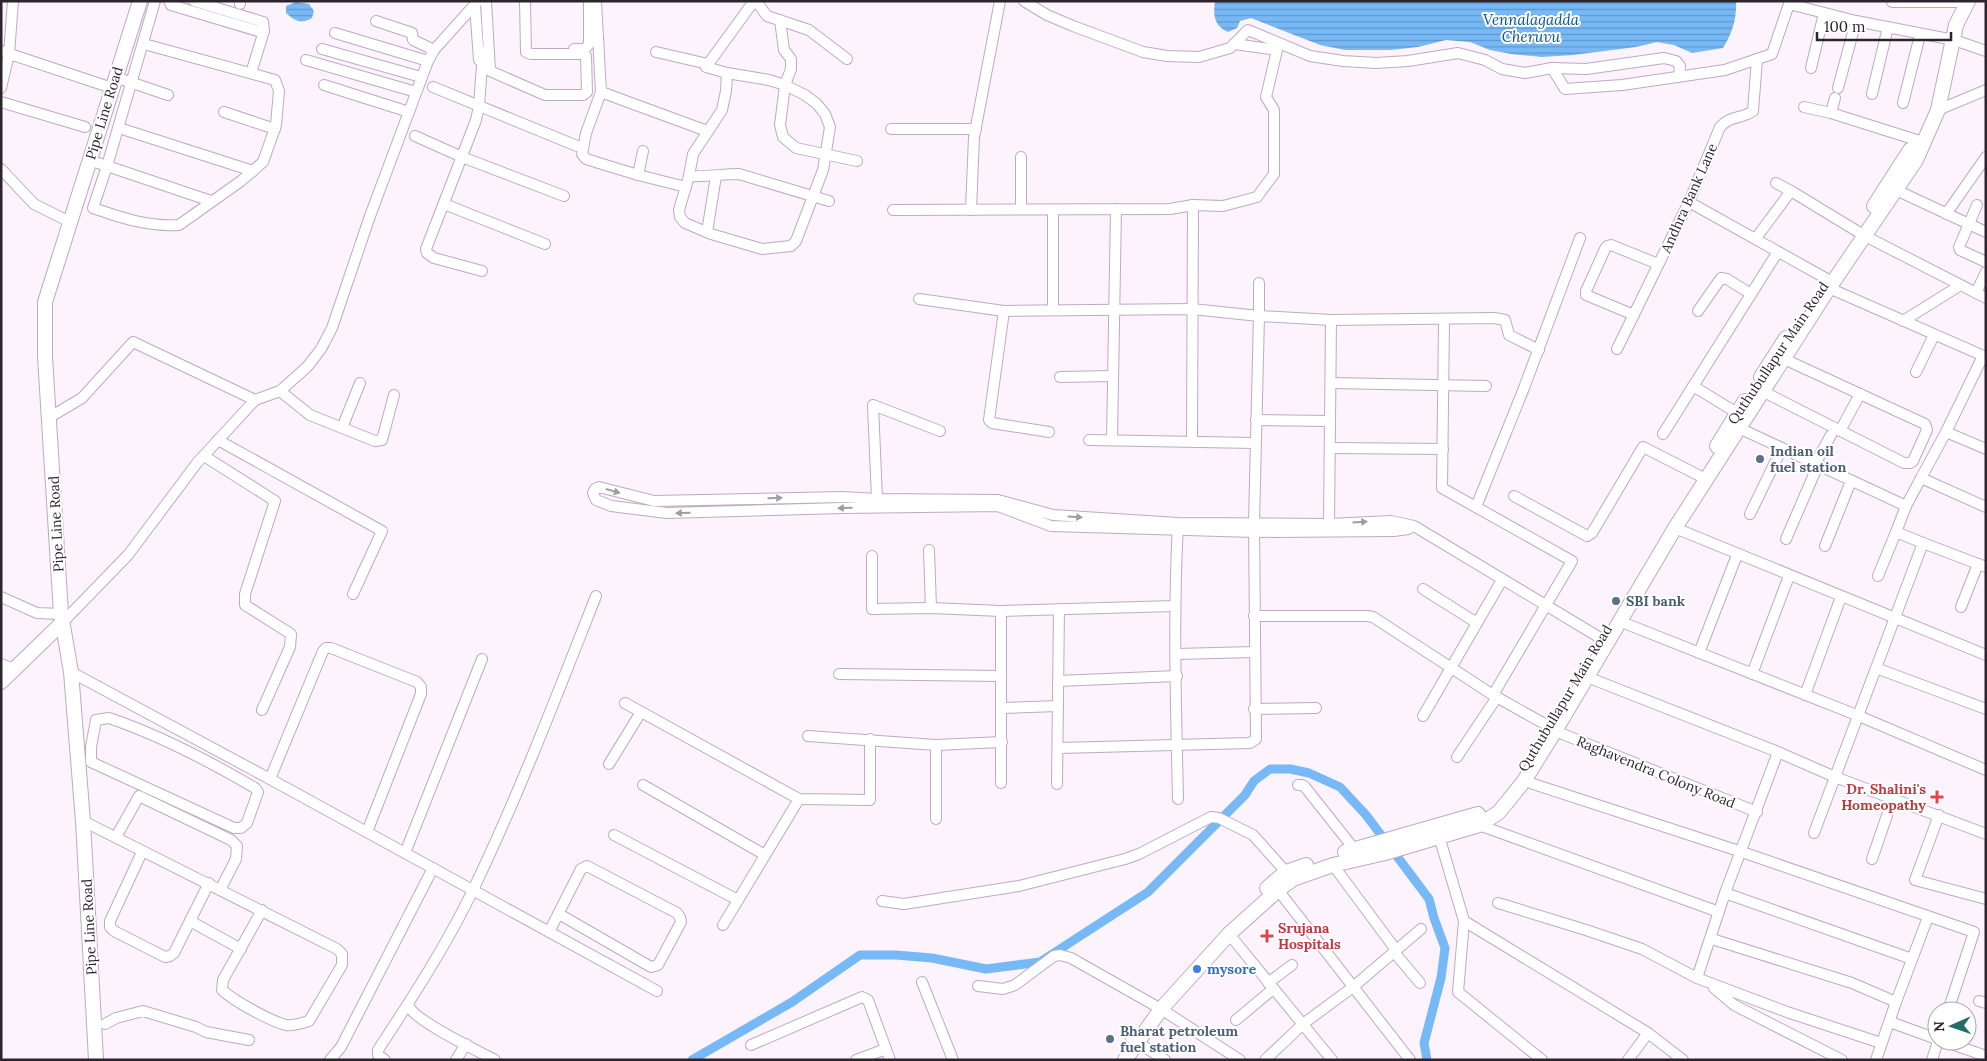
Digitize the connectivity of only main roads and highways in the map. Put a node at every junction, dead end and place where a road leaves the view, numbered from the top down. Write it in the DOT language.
graph roads {
  1 [pos="140,1"];
  2 [pos="1971,2"];
  3 [pos="1923,142"];
  4 [pos="1861,234"];
  5 [pos="1828,283"];
  6 [pos="62,619"];
  7 [pos="1604,640"];
  8 [pos="8,666"];
  9 [pos="1,682"];
  10 [pos="1552,729"];
  11 [pos="1417,837"];
  12 [pos="1360,852"];
  13 [pos="1158,1007"];
  14 [pos="1134,1040"];
  15 [pos="96,1060"];
  16 [pos="1116,1060"];
  17 [pos="1125,1060"];
  1 -- 6 [label="main road, Pipe Line Road"];
  2 -- 3 [label="main road, Quthubullapur Main Road"];
  3 -- 4 [label="main road, Quthubullapur Main Road"];
  3 -- 4 [label="main road, Quthubullapur Main Road"];
  4 -- 5 [label="main road, Quthubullapur Main Road"];
  5 -- 7 [label="main road, Quthubullapur Main Road"];
  5 -- 7 [label="main road, Quthubullapur Main Road"];
  6 -- 8 [label="main road"];
  6 -- 15 [label="main road, Pipe Line Road"];
  7 -- 10 [label="main road, Quthubullapur Main Road"];
  7 -- 10 [label="main road, Quthubullapur Main Road"];
  8 -- 9 [label="main road"];
  10 -- 11 [label="main road, Quthubullapur Main Road"];
  10 -- 11 [label="main road, Quthubullapur Main Road"];
  11 -- 12 [label="main road, Quthubullapur Main Road"];
  12 -- 13 [label="main road, Quthubullapur Main Road"];
  12 -- 13 [label="main road, Quthubullapur Main Road"];
  13 -- 14 [label="main road, Quthubullapur Main Road"];
  14 -- 16 [label="main road, Quthubullapur Main Road"];
  14 -- 17 [label="main road, Quthubullapur Main Road"];
}
